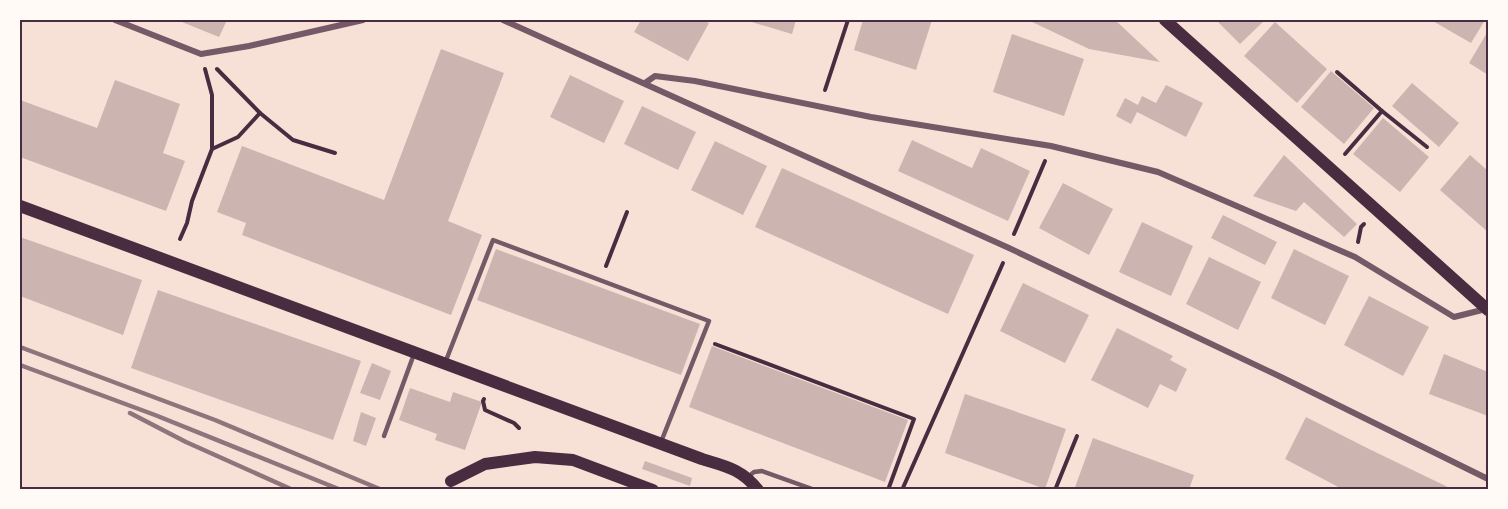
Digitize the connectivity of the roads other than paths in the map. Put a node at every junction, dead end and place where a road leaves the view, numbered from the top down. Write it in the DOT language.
graph roads {
  1 [pos="115,20"];
  2 [pos="363,20"];
  3 [pos="503,20"];
  4 [pos="1165,20"];
  5 [pos="645,82"];
  6 [pos="20,206"];
  7 [pos="1488,310"];
  8 [pos="415,351"];
  9 [pos="445,363"];
  10 [pos="384,436"];
  11 [pos="660,443"];
  12 [pos="748,477"];
  13 [pos="1488,479"];
  14 [pos="451,481"];
  15 [pos="653,489"];
  16 [pos="758,489"];
  17 [pos="815,489"];
  1 -- 2 [label="street"];
  3 -- 5 [label="street"];
  4 -- 7 [label="main road"];
  5 -- 7 [label="street"];
  5 -- 13 [label="street"];
  6 -- 8 [label="main road"];
  8 -- 9 [label="main road"];
  8 -- 10 [label="lane"];
  9 -- 11 [label="main road"];
  9 -- 11 [label="lane"];
  11 -- 12 [label="main road"];
  12 -- 16 [label="main road"];
  12 -- 17 [label="lane"];
  14 -- 15 [label="main road"];
}
